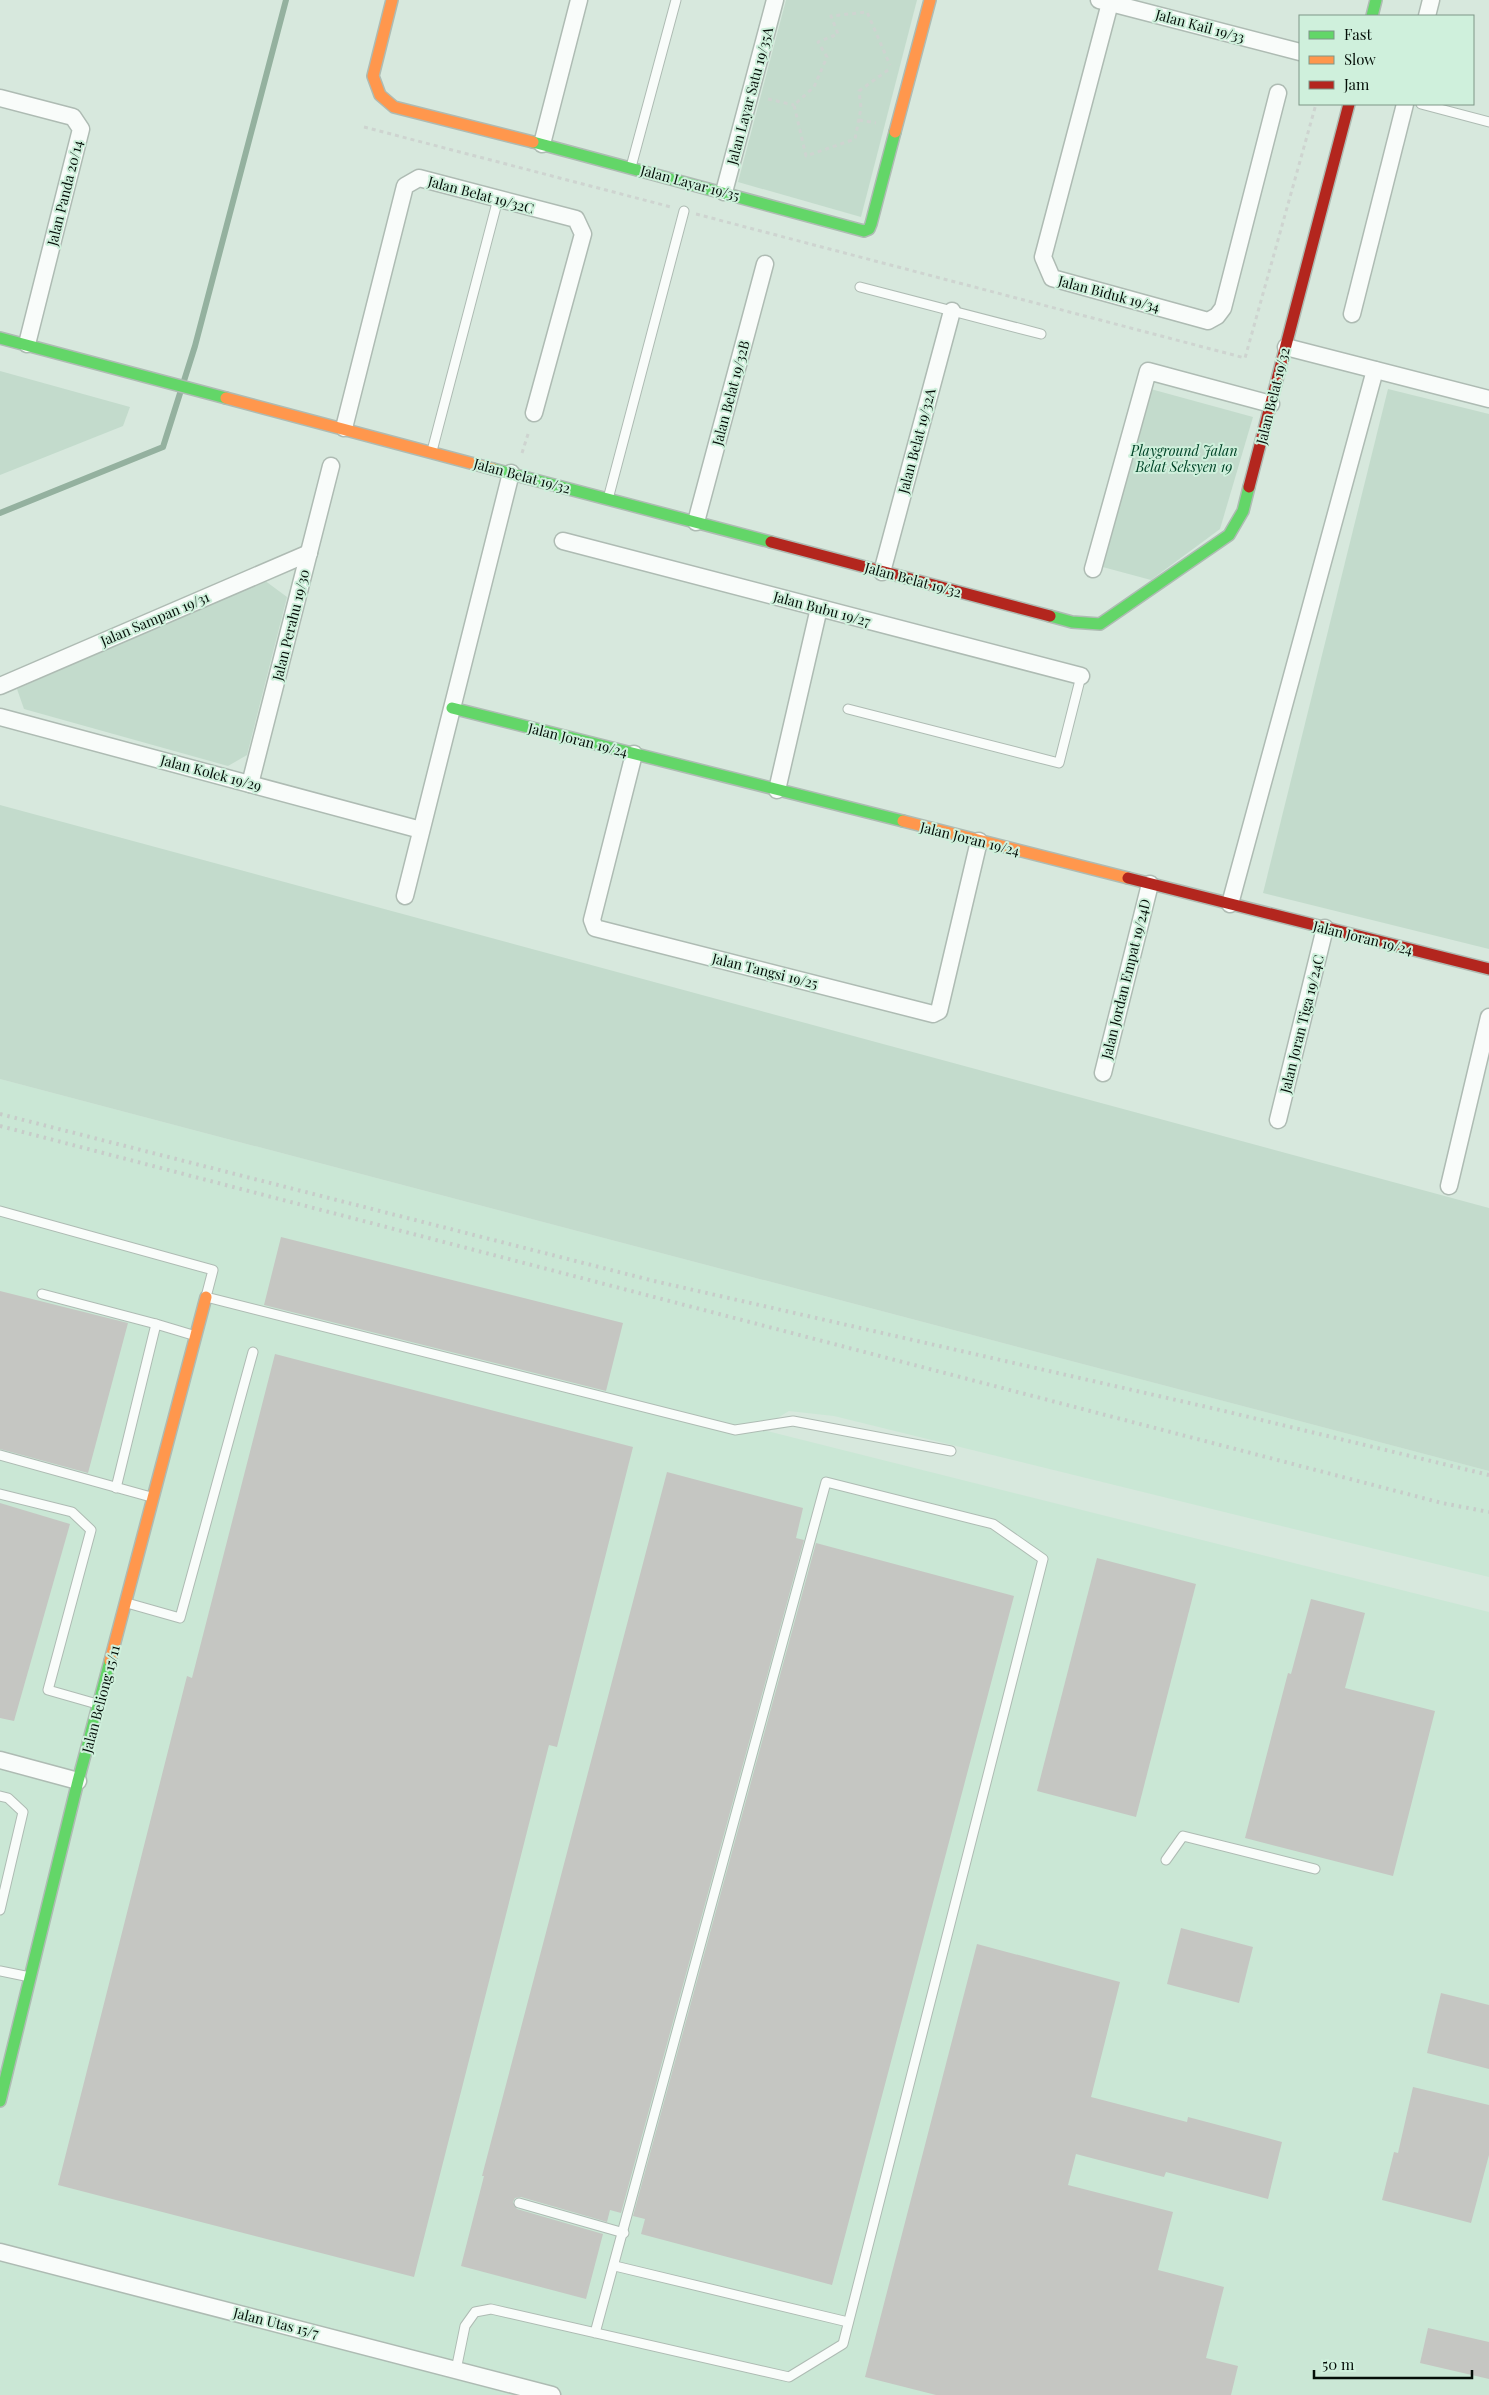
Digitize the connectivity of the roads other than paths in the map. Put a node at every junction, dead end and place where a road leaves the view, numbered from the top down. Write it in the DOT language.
graph roads {
  1 [pos="392,0"];
  2 [pos="579,0"];
  3 [pos="676,0"];
  4 [pos="775,0"];
  5 [pos="930,0"];
  6 [pos="1376,0"];
  7 [pos="1432,0"];
  8 [pos="1105,2"];
  9 [pos="1372,15"];
  10 [pos="1427,15"];
  11 [pos="1299,52"];
  12 [pos="1278,93"];
  13 [pos="0,98"];
  14 [pos="1349,105"];
  15 [pos="1405,105"];
  16 [pos="1425,105"];
  17 [pos="1489,122"];
  18 [pos="542,144"];
  19 [pos="631,167"];
  20 [pos="724,192"];
  21 [pos="498,199"];
  22 [pos="684,211"];
  23 [pos="765,264"];
  24 [pos="860,287"];
  25 [pos="952,311"];
  26 [pos="1352,314"];
  27 [pos="1041,334"];
  28 [pos="0,338"];
  29 [pos="26,344"];
  30 [pos="1286,347"];
  31 [pos="1375,370"];
  32 [pos="1489,399"];
  33 [pos="1271,404"];
  34 [pos="534,413"];
  35 [pos="344,428"];
  36 [pos="432,452"];
  37 [pos="331,466"];
  38 [pos="514,474"];
  39 [pos="608,499"];
  40 [pos="696,522"];
  41 [pos="562,541"];
  42 [pos="309,552"];
  43 [pos="1093,569"];
  44 [pos="882,572"];
  45 [pos="819,608"];
  46 [pos="1081,676"];
  47 [pos="0,686"];
  48 [pos="452,708"];
  49 [pos="848,709"];
  50 [pos="0,717"];
  51 [pos="634,754"];
  52 [pos="250,784"];
  53 [pos="777,790"];
  54 [pos="421,830"];
  55 [pos="979,841"];
  56 [pos="1150,884"];
  57 [pos="405,896"];
  58 [pos="1230,904"];
  59 [pos="1325,928"];
  60 [pos="1489,970"];
  61 [pos="1489,1017"];
  62 [pos="1103,1073"];
  63 [pos="1278,1120"];
  64 [pos="1449,1186"];
  65 [pos="0,1211"];
  66 [pos="42,1294"];
  67 [pos="206,1297"];
  68 [pos="156,1324"];
  69 [pos="196,1336"];
  70 [pos="253,1352"];
  71 [pos="951,1451"];
  72 [pos="0,1455"];
  73 [pos="116,1488"];
  74 [pos="0,1494"];
  75 [pos="154,1498"];
  76 [pos="127,1603"];
  77 [pos="100,1705"];
  78 [pos="0,1760"];
  79 [pos="78,1780"];
  80 [pos="0,1796"];
  81 [pos="1166,1860"];
  82 [pos="1315,1869"];
  83 [pos="0,1910"];
  84 [pos="0,1970"];
  85 [pos="30,1977"];
  86 [pos="0,2101"];
  87 [pos="519,2203"];
  88 [pos="624,2234"];
  89 [pos="0,2252"];
  90 [pos="614,2266"];
  91 [pos="848,2322"];
  92 [pos="596,2333"];
  93 [pos="456,2370"];
  94 [pos="552,2395"];
  1 -- 18 [label="street, Jalan Layar 19/35"];
  2 -- 18 [label="street"];
  3 -- 19 [label="lane"];
  4 -- 20 [label="street, Jalan Layar Satu 19/35A"];
  5 -- 20 [label="street, Jalan Layar 19/35"];
  6 -- 9 [label="street"];
  7 -- 10 [label="street"];
  8 -- 11 [label="street, Jalan Kail 19/33"];
  8 -- 12 [label="street, Jalan Biduk 19/34"];
  13 -- 29 [label="street, Jalan Panda 20/14"];
  14 -- 30 [label="street, Jalan Belat 19/32"];
  15 -- 26 [label="street"];
  16 -- 17 [label="lane"];
  18 -- 19 [label="street, Jalan Layar 19/35"];
  19 -- 20 [label="street, Jalan Layar 19/35"];
  21 -- 34 [label="street, Jalan Belat 19/32C"];
  21 -- 35 [label="street, Jalan Belat 19/32C"];
  21 -- 36 [label="lane"];
  22 -- 39 [label="lane"];
  23 -- 40 [label="street, Jalan Belat 19/32B"];
  24 -- 25 [label="lane"];
  25 -- 27 [label="lane"];
  25 -- 44 [label="street, Jalan Belat 19/32A"];
  28 -- 29 [label="street, Jalan Belat 19/32"];
  29 -- 35 [label="street, Jalan Belat 19/32"];
  30 -- 31 [label="street"];
  30 -- 33 [label="street, Jalan Belat 19/32"];
  31 -- 32 [label="street"];
  31 -- 58 [label="street"];
  33 -- 43 [label="street"];
  33 -- 44 [label="street, Jalan Belat 19/32"];
  35 -- 36 [label="street, Jalan Belat 19/32"];
  36 -- 38 [label="street, Jalan Belat 19/32"];
  37 -- 42 [label="street, Jalan Perahu 19/30"];
  38 -- 39 [label="street, Jalan Belat 19/32"];
  38 -- 48 [label="street"];
  39 -- 40 [label="street, Jalan Belat 19/32"];
  40 -- 44 [label="street, Jalan Belat 19/32"];
  41 -- 45 [label="street, Jalan Bubu 19/27"];
  42 -- 47 [label="street, Jalan Sampan 19/31"];
  42 -- 52 [label="street, Jalan Perahu 19/30"];
  45 -- 46 [label="street, Jalan Bubu 19/27"];
  45 -- 53 [label="street"];
  46 -- 49 [label="lane"];
  48 -- 51 [label="street, Jalan Joran 19/24"];
  48 -- 54 [label="street"];
  50 -- 52 [label="street, Jalan Kolek 19/29"];
  51 -- 53 [label="street, Jalan Joran 19/24"];
  51 -- 55 [label="street, Jalan Tangsi 19/25"];
  52 -- 54 [label="street, Jalan Kolek 19/29"];
  53 -- 55 [label="street, Jalan Joran 19/24"];
  54 -- 57 [label="street"];
  55 -- 56 [label="street, Jalan Joran 19/24"];
  56 -- 58 [label="street, Jalan Joran 19/24"];
  56 -- 62 [label="street, Jalan Jordan Empat 19/24D"];
  58 -- 59 [label="street, Jalan Joran 19/24"];
  59 -- 60 [label="street, Jalan Joran 19/24"];
  59 -- 63 [label="street, Jalan Joran Tiga 19/24C"];
  61 -- 64 [label="street"];
  65 -- 67 [label="lane"];
  66 -- 68 [label="lane"];
  67 -- 69 [label="street, Jalan Beliong 15/11"];
  67 -- 71 [label="lane"];
  68 -- 69 [label="lane"];
  68 -- 73 [label="lane"];
  69 -- 75 [label="street, Jalan Beliong 15/11"];
  70 -- 76 [label="lane"];
  72 -- 73 [label="lane"];
  73 -- 75 [label="lane"];
  74 -- 77 [label="lane"];
  75 -- 76 [label="street, Jalan Beliong 15/11"];
  76 -- 77 [label="street, Jalan Beliong 15/11"];
  77 -- 79 [label="street, Jalan Beliong 15/11"];
  78 -- 79 [label="street"];
  79 -- 85 [label="street, Jalan Beliong 15/11"];
  80 -- 83 [label="lane"];
  81 -- 82 [label="lane"];
  84 -- 85 [label="lane"];
  85 -- 86 [label="street, Jalan Beliong 15/11"];
  87 -- 88 [label="lane"];
  88 -- 90 [label="lane"];
  88 -- 91 [label="lane"];
  89 -- 93 [label="street, Jalan Utas 15/7"];
  90 -- 91 [label="lane"];
  90 -- 92 [label="lane"];
  91 -- 92 [label="lane"];
  92 -- 93 [label="lane"];
  93 -- 94 [label="street, Jalan Utas 15/7"];
}
